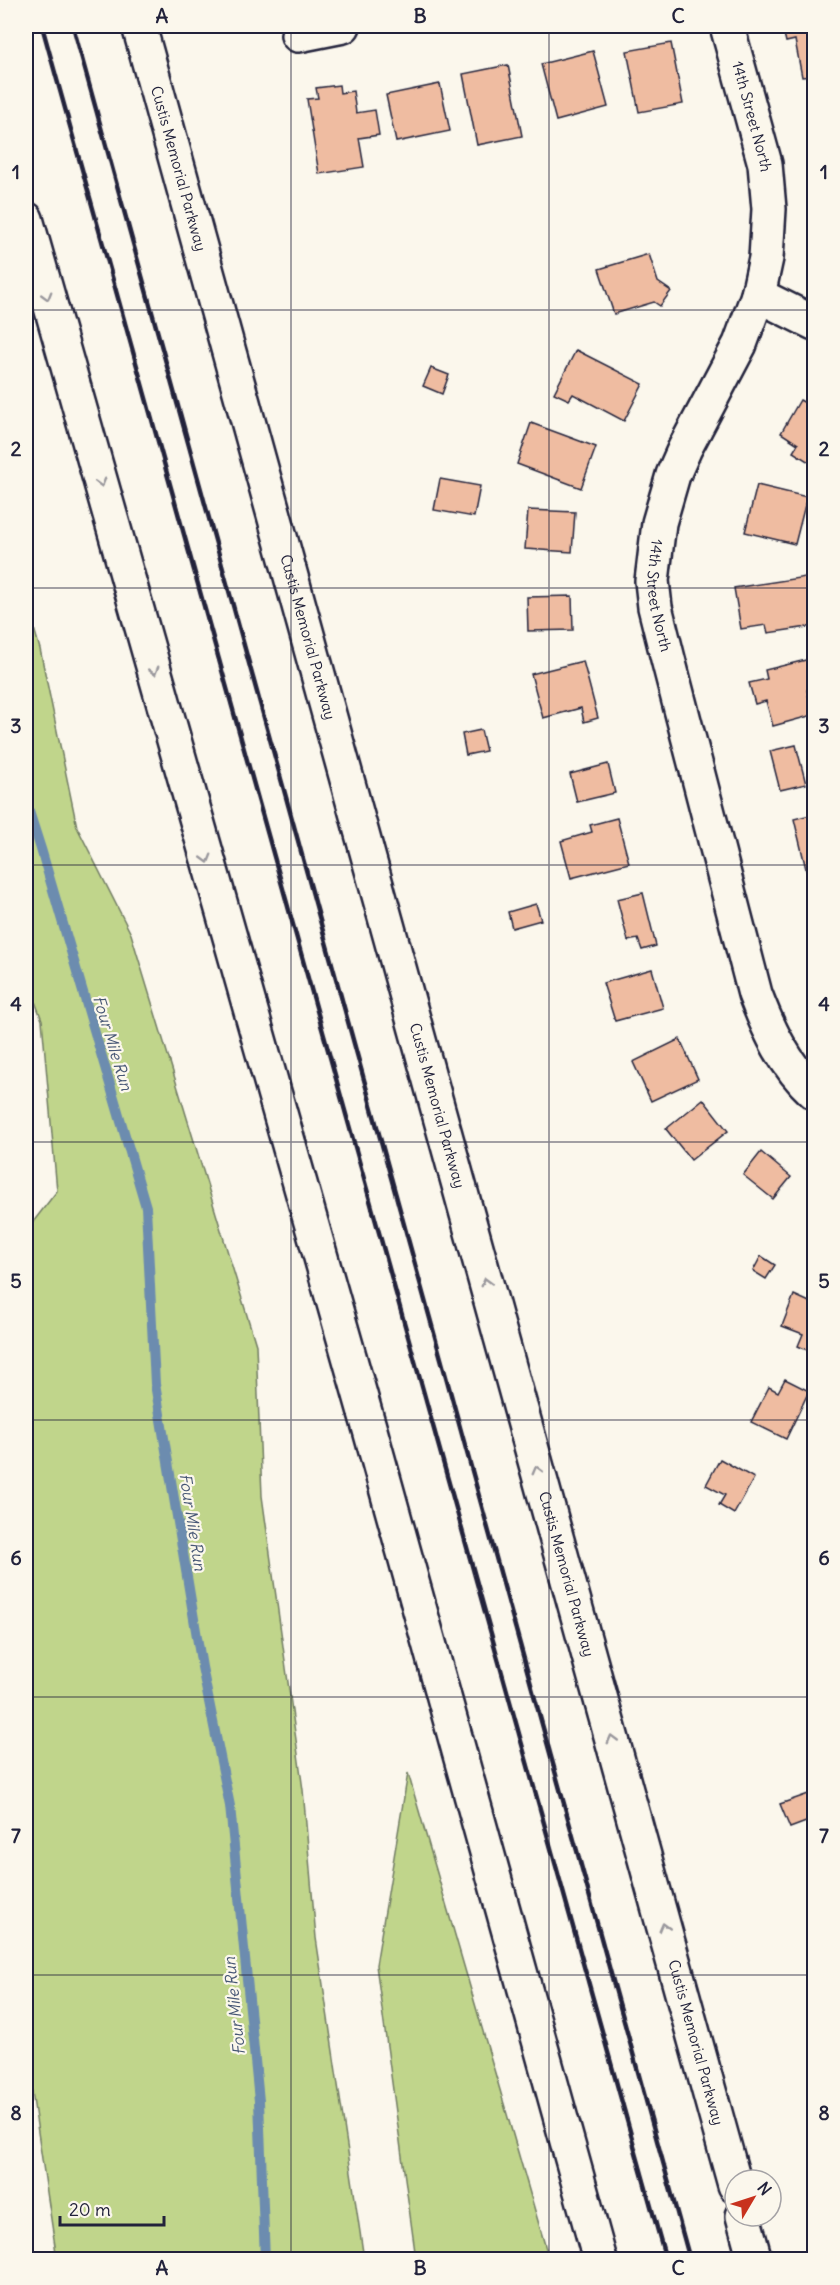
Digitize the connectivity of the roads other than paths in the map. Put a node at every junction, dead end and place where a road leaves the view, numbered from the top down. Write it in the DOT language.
graph roads {
  1 [pos="139,26"];
  2 [pos="343,26"];
  3 [pos="728,26"];
  4 [pos="298,35"];
  5 [pos="26,219"];
  6 [pos="758,295"];
  7 [pos="814,323"];
  8 [pos="814,1092"];
  9 [pos="730,2168"];
  10 [pos="746,2228"];
  11 [pos="600,2259"];
  12 [pos="755,2259"];
  9 -- 1 [label="main road, Custis Memorial Parkway, one-way"];
  2 -- 4 [label="main road"];
  3 -- 6 [label="main road, 14th Street North"];
  5 -- 11 [label="main road, one-way"];
  6 -- 7 [label="main road"];
  6 -- 8 [label="main road, 14th Street North"];
  10 -- 12 [label="main road"];
}
